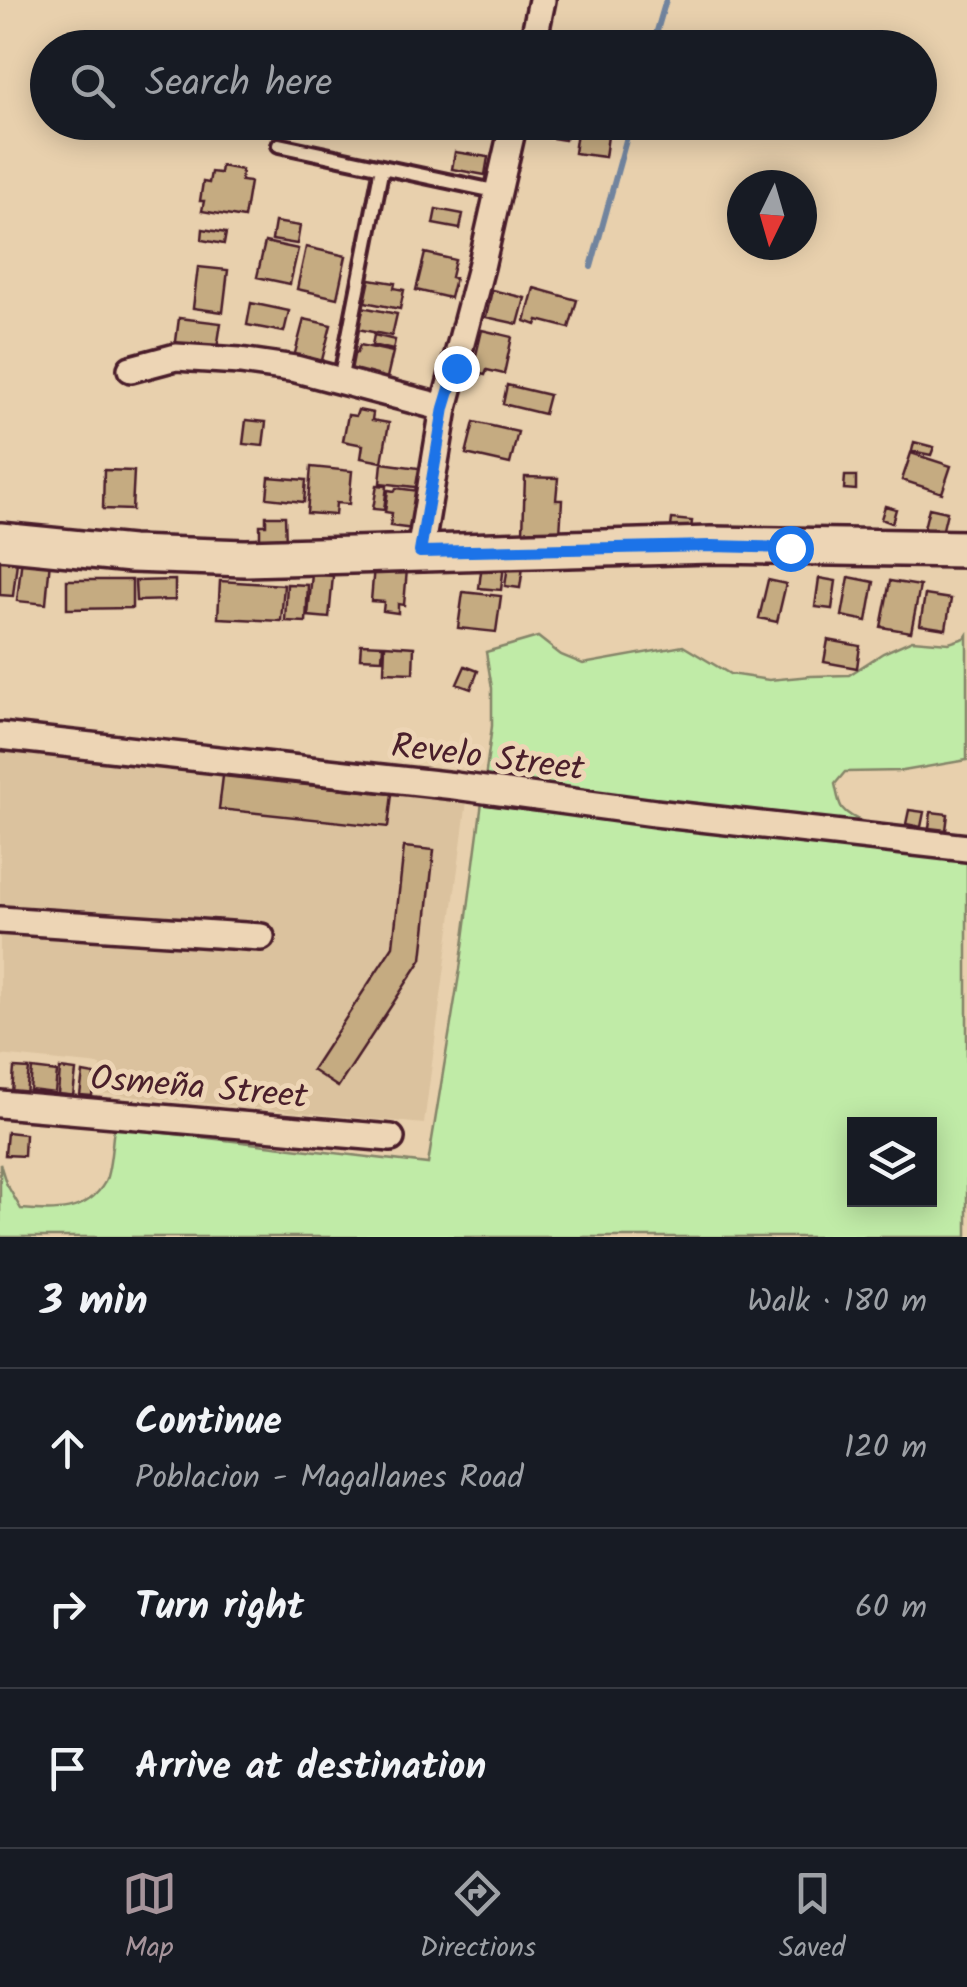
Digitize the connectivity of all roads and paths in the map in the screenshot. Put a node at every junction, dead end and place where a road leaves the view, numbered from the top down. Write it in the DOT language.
graph roads {
  1 [pos="542,0"];
  2 [pos="536,30"];
  3 [pos="510,140"];
  4 [pos="279,146"];
  5 [pos="382,167"];
  6 [pos="499,192"];
  7 [pos="131,369"];
  8 [pos="340,381"];
  9 [pos="444,408"];
  10 [pos="0,541"];
  11 [pos="967,549"];
  12 [pos="420,552"];
  13 [pos="0,736"];
  14 [pos="967,848"];
  15 [pos="0,920"];
  16 [pos="262,937"];
  17 [pos="0,1104"];
  18 [pos="391,1138"];
  1 -- 2 [label="street"];
  3 -- 6 [label="street"];
  4 -- 5 [label="lane"];
  5 -- 6 [label="lane"];
  5 -- 8 [label="lane"];
  6 -- 9 [label="street"];
  7 -- 8 [label="street"];
  8 -- 9 [label="street"];
  9 -- 12 [label="street"];
  10 -- 12 [label="street"];
  11 -- 12 [label="street"];
  13 -- 14 [label="street, Revelo Street"];
  15 -- 16 [label="street"];
  17 -- 18 [label="street, Osmeña Street"];
}
